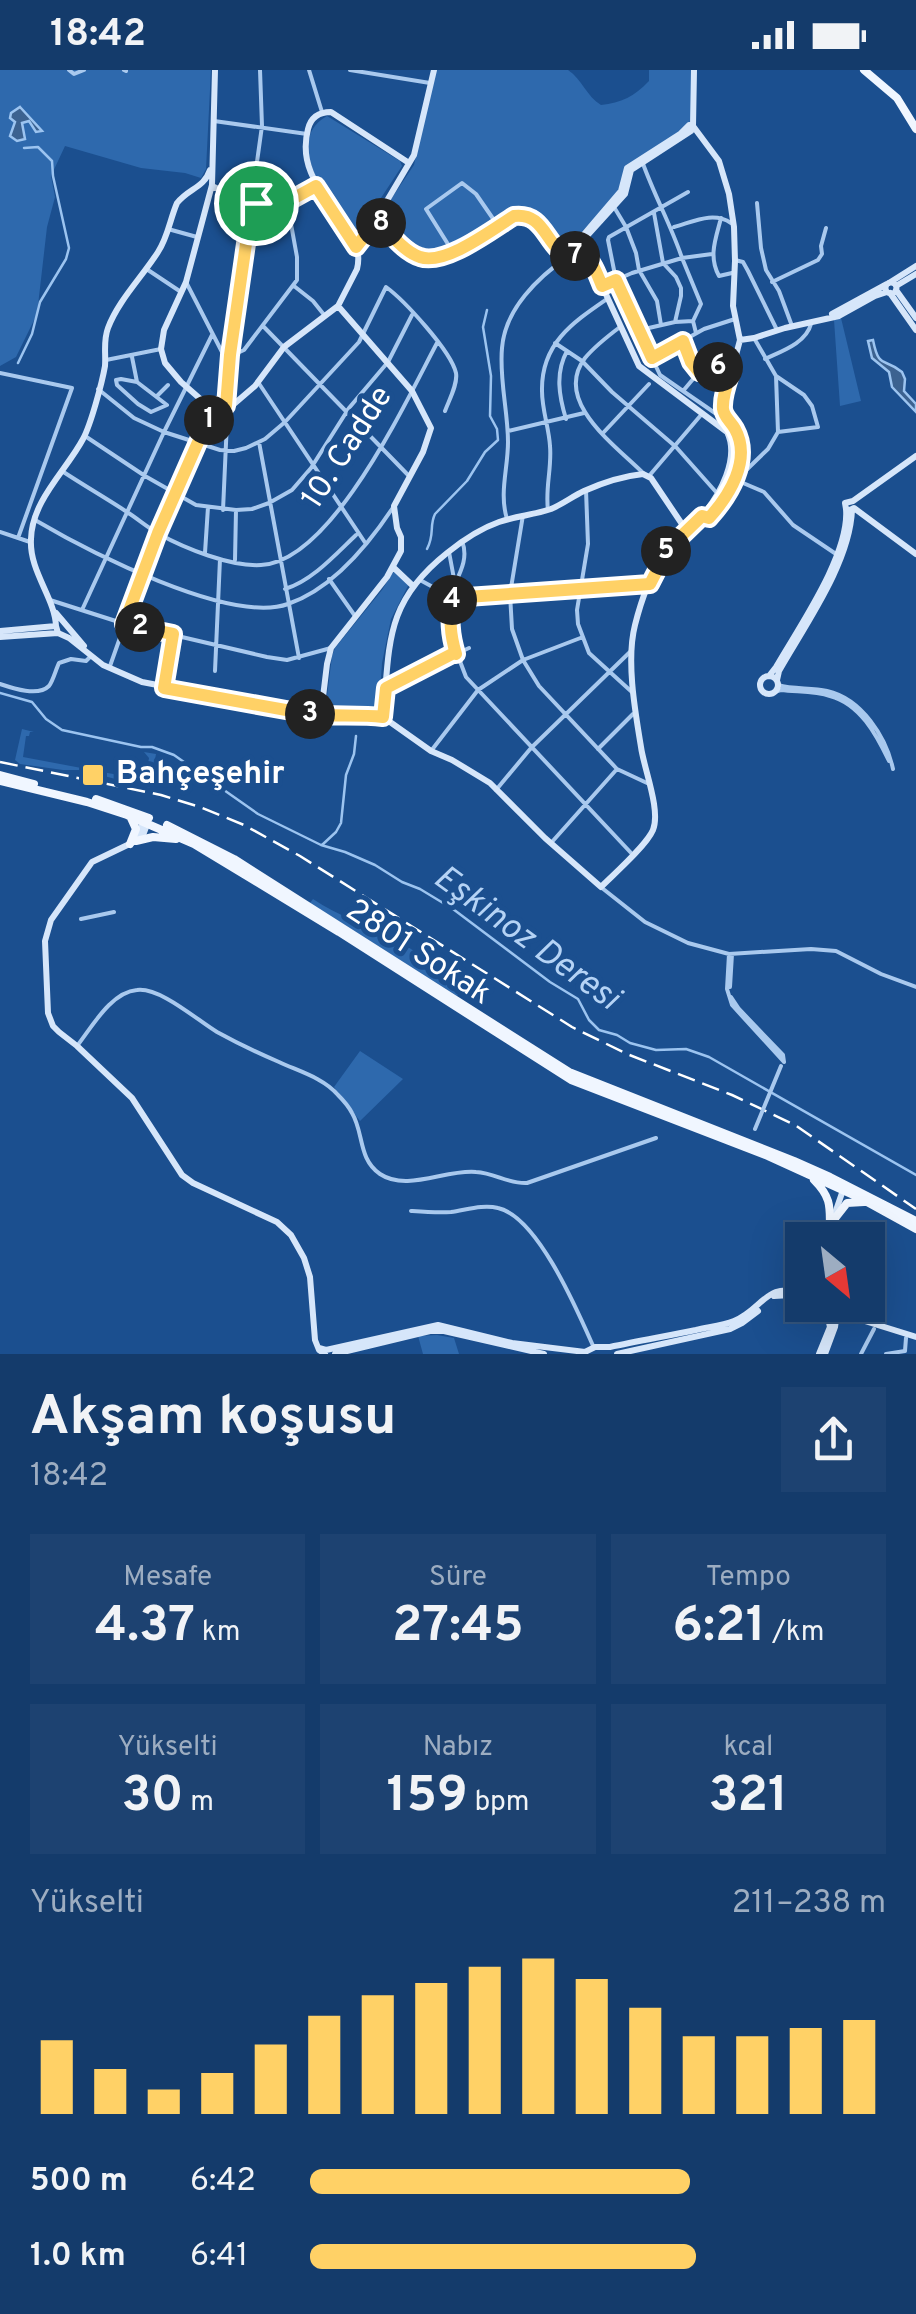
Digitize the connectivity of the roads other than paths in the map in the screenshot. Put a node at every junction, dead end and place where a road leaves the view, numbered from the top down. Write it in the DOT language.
graph roads {
  1 [pos="69,70"];
  2 [pos="84,70"];
  3 [pos="215,70"];
  4 [pos="260,70"];
  5 [pos="308,70"];
  6 [pos="350,70"];
  7 [pos="434,70"];
  8 [pos="694,70"];
  9 [pos="864,70"];
  10 [pos="873,70"];
  11 [pos="360,71"];
  12 [pos="392,73"];
  13 [pos="882,81"];
  14 [pos="430,82"];
  15 [pos="322,112"];
  16 [pos="916,118"];
  17 [pos="214,121"];
  18 [pos="259,126"];
  19 [pos="694,126"];
  20 [pos="916,129"];
  21 [pos="307,134"];
  22 [pos="642,160"];
  23 [pos="409,163"];
  24 [pos="209,185"];
  25 [pos="316,186"];
  26 [pos="688,192"];
  27 [pos="252,202"];
  28 [pos="287,202"];
  29 [pos="757,203"];
  30 [pos="613,205"];
  31 [pos="662,208"];
  32 [pos="654,213"];
  33 [pos="721,218"];
  34 [pos="378,219"];
  35 [pos="496,222"];
  36 [pos="734,227"];
  37 [pos="626,228"];
  38 [pos="672,228"];
  39 [pos="826,228"];
  40 [pos="168,229"];
  41 [pos="197,237"];
  42 [pos="553,244"];
  43 [pos="356,247"];
  44 [pos="451,248"];
  45 [pos="572,251"];
  46 [pos="712,254"];
  47 [pos="682,258"];
  48 [pos="735,260"];
  49 [pos="663,263"];
  50 [pos="558,264"];
  51 [pos="916,266"];
  52 [pos="147,269"];
  53 [pos="640,270"];
  54 [pos="734,273"];
  55 [pos="916,274"];
  56 [pos="616,280"];
  57 [pos="186,282"];
  58 [pos="772,282"];
  59 [pos="294,286"];
  60 [pos="602,286"];
  61 [pos="891,288"];
  62 [pos="181,292"];
  63 [pos="607,299"];
  64 [pos="338,306"];
  65 [pos="412,314"];
  66 [pos="325,316"];
  67 [pos="916,318"];
  68 [pos="734,319"];
  69 [pos="693,321"];
  70 [pos="675,322"];
  71 [pos="812,322"];
  72 [pos="661,325"];
  73 [pos="263,326"];
  74 [pos="792,326"];
  75 [pos="620,327"];
  76 [pos="640,330"];
  77 [pos="777,330"];
  78 [pos="916,330"];
  79 [pos="696,333"];
  80 [pos="212,335"];
  81 [pos="363,335"];
  82 [pos="754,338"];
  83 [pos="740,340"];
  84 [pos="683,341"];
  85 [pos="438,342"];
  86 [pos="555,343"];
  87 [pos="284,347"];
  88 [pos="160,349"];
  89 [pos="567,352"];
  90 [pos="230,355"];
  91 [pos="132,356"];
  92 [pos="652,358"];
  93 [pos="105,360"];
  94 [pos="766,360"];
  95 [pos="388,362"];
  96 [pos="582,362"];
  97 [pos="732,369"];
  98 [pos="699,372"];
  99 [pos="0,373"];
  100 [pos="776,376"];
  101 [pos="136,382"];
  102 [pos="258,382"];
  103 [pos="320,384"];
  104 [pos="649,384"];
  105 [pos="168,386"];
  106 [pos="187,387"];
  107 [pos="98,390"];
  108 [pos="412,391"];
  109 [pos="683,391"];
  110 [pos="157,396"];
  111 [pos="214,406"];
  112 [pos="226,406"];
  113 [pos="627,406"];
  114 [pos="445,411"];
  115 [pos="347,412"];
  116 [pos="584,413"];
  117 [pos="702,414"];
  118 [pos="724,414"];
  119 [pos="566,419"];
  120 [pos="285,422"];
  121 [pos="548,423"];
  122 [pos="508,431"];
  123 [pos="164,432"];
  124 [pos="778,432"];
  125 [pos="603,433"];
  126 [pos="85,436"];
  127 [pos="260,442"];
  128 [pos="198,444"];
  129 [pos="674,445"];
  130 [pos="382,446"];
  131 [pos="225,451"];
  132 [pos="916,456"];
  133 [pos="313,465"];
  134 [pos="62,471"];
  135 [pos="646,475"];
  136 [pos="144,476"];
  137 [pos="410,477"];
  138 [pos="736,480"];
  139 [pos="586,490"];
  140 [pos="717,492"];
  141 [pos="175,494"];
  142 [pos="270,503"];
  143 [pos="340,506"];
  144 [pos="394,506"];
  145 [pos="851,507"];
  146 [pos="208,508"];
  147 [pos="223,510"];
  148 [pos="236,510"];
  149 [pos="548,510"];
  150 [pos="127,511"];
  151 [pos="523,515"];
  152 [pos="702,516"];
  153 [pos="868,518"];
  154 [pos="35,520"];
  155 [pos="508,520"];
  156 [pos="850,528"];
  157 [pos="686,530"];
  158 [pos="0,532"];
  159 [pos="158,533"];
  160 [pos="358,533"];
  161 [pos="18,538"];
  162 [pos="462,541"];
  163 [pos="30,542"];
  164 [pos="366,544"];
  165 [pos="449,552"];
  166 [pos="205,553"];
  167 [pos="916,554"];
  168 [pos="838,555"];
  169 [pos="106,558"];
  170 [pos="220,559"];
  171 [pos="280,560"];
  172 [pos="234,562"];
  173 [pos="393,567"];
  174 [pos="142,574"];
  175 [pos="330,579"];
  176 [pos="415,582"];
  177 [pos="455,584"];
  178 [pos="650,584"];
  179 [pos="285,589"];
  180 [pos="580,589"];
  181 [pos="510,594"];
  182 [pos="453,598"];
  183 [pos="48,599"];
  184 [pos="217,601"];
  185 [pos="288,604"];
  186 [pos="82,610"];
  187 [pos="355,616"];
  188 [pos="124,624"];
  189 [pos="60,627"];
  190 [pos="0,634"];
  191 [pos="173,634"];
  192 [pos="583,637"];
  193 [pos="216,644"];
  194 [pos="331,648"];
  195 [pos="469,648"];
  196 [pos="632,650"];
  197 [pos="456,654"];
  198 [pos="91,655"];
  199 [pos="299,658"];
  200 [pos="523,660"];
  201 [pos="110,668"];
  202 [pos="608,670"];
  203 [pos="215,672"];
  204 [pos="775,683"];
  205 [pos="0,684"];
  206 [pos="164,688"];
  207 [pos="386,688"];
  208 [pos="478,690"];
  209 [pos="635,695"];
  210 [pos="636,711"];
  211 [pos="566,712"];
  212 [pos="324,716"];
  213 [pos="383,717"];
  214 [pos="531,748"];
  215 [pos="598,749"];
  216 [pos="431,751"];
  217 [pos="617,769"];
  218 [pos="0,778"];
  219 [pos="648,784"];
  220 [pos="496,790"];
  221 [pos="584,804"];
  222 [pos="128,815"];
  223 [pos="146,820"];
  224 [pos="192,840"];
  225 [pos="131,844"];
  226 [pos="551,844"];
  227 [pos="633,855"];
  228 [pos="601,887"];
  229 [pos="114,912"];
  230 [pos="82,919"];
  231 [pos="730,954"];
  232 [pos="916,987"];
  233 [pos="77,1046"];
  234 [pos="656,1138"];
  235 [pos="752,1139"];
  236 [pos="785,1157"];
  237 [pos="807,1174"];
  238 [pos="843,1188"];
  239 [pos="870,1204"];
  240 [pos="412,1211"];
  241 [pos="836,1217"];
  242 [pos="831,1222"];
  243 [pos="834,1222"];
  244 [pos="835,1222"];
  245 [pos="916,1225"];
  246 [pos="785,1290"];
  247 [pos="785,1295"];
  248 [pos="830,1322"];
  249 [pos="836,1322"];
  250 [pos="839,1322"];
  251 [pos="868,1322"];
  252 [pos="876,1322"];
  253 [pos="835,1327"];
  254 [pos="874,1329"];
  255 [pos="916,1335"];
  256 [pos="397,1336"];
  257 [pos="906,1338"];
  258 [pos="318,1348"];
  259 [pos="593,1349"];
  260 [pos="325,1354"];
  261 [pos="335,1354"];
  262 [pos="544,1354"];
  263 [pos="607,1354"];
  264 [pos="617,1354"];
  265 [pos="822,1354"];
  266 [pos="861,1354"];
  267 [pos="886,1354"];
  1 -- 2 [label="street"];
  3 -- 17 [label="street"];
  4 -- 18 [label="street"];
  5 -- 15 [label="street"];
  6 -- 11 [label="street"];
  7 -- 14 [label="street"];
  8 -- 19 [label="street"];
  9 -- 13 [label="main road"];
  10 -- 13 [label="main road"];
  11 -- 12 [label="street"];
  12 -- 14 [label="street"];
  13 -- 16 [label="main road"];
  13 -- 20 [label="main road"];
  14 -- 23 [label="street"];
  15 -- 21 [label="street"];
  15 -- 23 [label="street"];
  17 -- 18 [label="street"];
  17 -- 24 [label="street"];
  18 -- 21 [label="street"];
  18 -- 27 [label="street"];
  19 -- 22 [label="street"];
  19 -- 36 [label="street"];
  21 -- 25 [label="street"];
  22 -- 30 [label="street"];
  22 -- 31 [label="street"];
  23 -- 34 [label="street"];
  23 -- 44 [label="street"];
  24 -- 27 [label="street"];
  24 -- 40 [label="street"];
  24 -- 41 [label="street"];
  25 -- 28 [label="street"];
  25 -- 43 [label="street"];
  26 -- 31 [label="street"];
  27 -- 28 [label="street"];
  27 -- 90 [label="street"];
  28 -- 59 [label="street"];
  29 -- 58 [label="street"];
  30 -- 37 [label="street"];
  30 -- 45 [label="street"];
  31 -- 32 [label="street"];
  31 -- 38 [label="street"];
  32 -- 37 [label="street"];
  32 -- 49 [label="street"];
  33 -- 36 [label="street"];
  33 -- 38 [label="street"];
  33 -- 46 [label="street"];
  34 -- 42 [label="street"];
  34 -- 43 [label="street"];
  35 -- 44 [label="street"];
  35 -- 44 [label="street"];
  35 -- 45 [label="street"];
  36 -- 48 [label="street"];
  37 -- 53 [label="street"];
  37 -- 56 [label="street"];
  38 -- 47 [label="street"];
  39 -- 58 [label="street"];
  40 -- 41 [label="street"];
  40 -- 52 [label="street"];
  41 -- 57 [label="street"];
  42 -- 45 [label="street"];
  42 -- 50 [label="street"];
  43 -- 64 [label="street"];
  45 -- 50 [label="street"];
  45 -- 60 [label="street"];
  46 -- 47 [label="street"];
  46 -- 54 [label="street"];
  47 -- 49 [label="street"];
  47 -- 69 [label="street"];
  48 -- 54 [label="street"];
  48 -- 77 [label="street"];
  49 -- 53 [label="street"];
  49 -- 70 [label="street"];
  50 -- 122 [label="street"];
  51 -- 61 [label="street"];
  52 -- 62 [label="street"];
  52 -- 93 [label="street"];
  53 -- 56 [label="street"];
  53 -- 72 [label="street"];
  54 -- 68 [label="street"];
  55 -- 61 [label="street"];
  56 -- 60 [label="street"];
  56 -- 76 [label="street"];
  57 -- 62 [label="street"];
  57 -- 80 [label="street"];
  58 -- 74 [label="street"];
  59 -- 66 [label="street"];
  59 -- 73 [label="street"];
  60 -- 63 [label="street"];
  61 -- 67 [label="street"];
  61 -- 71 [label="street"];
  61 -- 78 [label="street"];
  62 -- 88 [label="street"];
  63 -- 75 [label="street"];
  63 -- 86 [label="street"];
  64 -- 66 [label="street"];
  64 -- 81 [label="street"];
  65 -- 81 [label="street"];
  65 -- 85 [label="street"];
  65 -- 95 [label="street"];
  66 -- 87 [label="street"];
  68 -- 79 [label="street"];
  68 -- 83 [label="street"];
  69 -- 70 [label="street"];
  69 -- 79 [label="street"];
  70 -- 72 [label="street"];
  71 -- 74 [label="street"];
  71 -- 94 [label="street"];
  72 -- 76 [label="street"];
  73 -- 87 [label="street"];
  73 -- 90 [label="street"];
  74 -- 77 [label="street"];
  75 -- 96 [label="street"];
  75 -- 117 [label="street"];
  76 -- 92 [label="street"];
  77 -- 82 [label="street"];
  79 -- 84 [label="street"];
  80 -- 90 [label="street"];
  80 -- 106 [label="street"];
  81 -- 95 [label="street"];
  81 -- 103 [label="street"];
  82 -- 83 [label="street"];
  82 -- 94 [label="street"];
  83 -- 97 [label="street"];
  84 -- 92 [label="street"];
  84 -- 98 [label="street"];
  85 -- 108 [label="street, 10. Cadde"];
  85 -- 114 [label="street"];
  86 -- 89 [label="street"];
  86 -- 121 [label="street"];
  87 -- 102 [label="street"];
  87 -- 103 [label="street"];
  88 -- 91 [label="street"];
  88 -- 106 [label="street"];
  89 -- 96 [label="street"];
  89 -- 119 [label="street"];
  90 -- 112 [label="street"];
  91 -- 93 [label="street"];
  91 -- 101 [label="street"];
  92 -- 109 [label="street"];
  93 -- 107 [label="street"];
  94 -- 100 [label="street"];
  95 -- 108 [label="street"];
  95 -- 115 [label="street"];
  96 -- 113 [label="street"];
  96 -- 116 [label="street"];
  97 -- 98 [label="street"];
  97 -- 118 [label="street"];
  98 -- 109 [label="street"];
  99 -- 161 [label="street"];
  100 -- 124 [label="street"];
  100 -- 124 [label="street"];
  101 -- 110 [label="street"];
  101 -- 110 [label="street"];
  102 -- 112 [label="street"];
  102 -- 120 [label="street"];
  103 -- 115 [label="street"];
  103 -- 120 [label="street"];
  104 -- 113 [label="street"];
  105 -- 110 [label="street"];
  106 -- 111 [label="street"];
  106 -- 123 [label="street"];
  107 -- 123 [label="street"];
  107 -- 126 [label="street"];
  108 -- 130 [label="street, 10. Cadde"];
  108 -- 137 [label="street"];
  109 -- 118 [label="street"];
  111 -- 112 [label="street"];
  111 -- 128 [label="street"];
  112 -- 131 [label="street"];
  113 -- 125 [label="street"];
  113 -- 129 [label="street"];
  115 -- 130 [label="street"];
  115 -- 133 [label="street"];
  116 -- 119 [label="street"];
  116 -- 125 [label="street"];
  117 -- 129 [label="street"];
  117 -- 140 [label="street"];
  118 -- 138 [label="street"];
  119 -- 121 [label="street"];
  120 -- 127 [label="street"];
  120 -- 133 [label="street"];
  121 -- 122 [label="street"];
  121 -- 149 [label="street"];
  122 -- 155 [label="street"];
  123 -- 128 [label="street"];
  123 -- 136 [label="street"];
  124 -- 138 [label="street"];
  125 -- 135 [label="street"];
  126 -- 134 [label="street"];
  126 -- 136 [label="street"];
  127 -- 131 [label="street"];
  127 -- 142 [label="street"];
  128 -- 131 [label="street"];
  128 -- 141 [label="street"];
  129 -- 135 [label="street"];
  129 -- 140 [label="street"];
  130 -- 137 [label="street"];
  130 -- 143 [label="street, 10. Cadde"];
  131 -- 147 [label="street"];
  132 -- 145 [label="street"];
  133 -- 142 [label="street"];
  133 -- 143 [label="street"];
  134 -- 150 [label="street"];
  134 -- 154 [label="street"];
  135 -- 139 [label="street"];
  135 -- 157 [label="street"];
  136 -- 141 [label="street"];
  136 -- 150 [label="street"];
  137 -- 144 [label="street"];
  138 -- 152 [label="street"];
  138 -- 168 [label="street"];
  139 -- 149 [label="street"];
  139 -- 180 [label="street"];
  140 -- 152 [label="street"];
  141 -- 146 [label="street"];
  141 -- 159 [label="street"];
  142 -- 148 [label="street"];
  142 -- 171 [label="street"];
  143 -- 160 [label="street"];
  143 -- 171 [label="street, 10. Cadde"];
  144 -- 164 [label="street"];
  144 -- 173 [label="street"];
  145 -- 153 [label="street"];
  145 -- 156 [label="street"];
  145 -- 168 [label="street"];
  146 -- 147 [label="street"];
  146 -- 166 [label="street"];
  147 -- 148 [label="street"];
  148 -- 172 [label="street"];
  149 -- 151 [label="street"];
  150 -- 159 [label="street"];
  150 -- 169 [label="street"];
  151 -- 155 [label="street"];
  151 -- 181 [label="street"];
  152 -- 157 [label="street"];
  153 -- 156 [label="street"];
  153 -- 167 [label="street"];
  154 -- 163 [label="street"];
  154 -- 169 [label="street"];
  155 -- 162 [label="street"];
  156 -- 204 [label="street"];
  157 -- 178 [label="street"];
  158 -- 161 [label="street"];
  159 -- 166 [label="street"];
  159 -- 174 [label="street"];
  160 -- 164 [label="street"];
  160 -- 179 [label="street"];
  161 -- 163 [label="street"];
  162 -- 165 [label="street"];
  162 -- 177 [label="street"];
  163 -- 183 [label="street"];
  164 -- 175 [label="street"];
  165 -- 176 [label="street"];
  165 -- 177 [label="street"];
  166 -- 170 [label="street"];
  168 -- 204 [label="street"];
  169 -- 174 [label="street"];
  169 -- 186 [label="street"];
  170 -- 172 [label="street"];
  170 -- 184 [label="street"];
  171 -- 172 [label="street"];
  171 -- 179 [label="street"];
  173 -- 176 [label="street"];
  173 -- 187 [label="street"];
  174 -- 184 [label="street"];
  174 -- 188 [label="street"];
  175 -- 185 [label="street"];
  175 -- 187 [label="street"];
  176 -- 182 [label="street"];
  176 -- 207 [label="street"];
  177 -- 182 [label="street"];
  178 -- 180 [label="street"];
  178 -- 196 [label="street"];
  179 -- 185 [label="street"];
  180 -- 181 [label="street"];
  180 -- 192 [label="street"];
  181 -- 182 [label="street"];
  181 -- 200 [label="street"];
  182 -- 197 [label="street"];
  183 -- 186 [label="street"];
  183 -- 189 [label="street"];
  184 -- 185 [label="street"];
  184 -- 193 [label="street"];
  185 -- 199 [label="street"];
  186 -- 188 [label="street"];
  187 -- 194 [label="street"];
  188 -- 191 [label="street"];
  188 -- 201 [label="street"];
  189 -- 190 [label="street"];
  189 -- 198 [label="street"];
  191 -- 193 [label="street"];
  191 -- 206 [label="street"];
  192 -- 200 [label="street"];
  192 -- 202 [label="street"];
  193 -- 199 [label="street"];
  193 -- 203 [label="street"];
  194 -- 199 [label="street"];
  194 -- 212 [label="street"];
  195 -- 197 [label="street"];
  196 -- 202 [label="street"];
  196 -- 209 [label="street"];
  197 -- 207 [label="street"];
  197 -- 208 [label="street"];
  198 -- 201 [label="street"];
  198 -- 205 [label="street"];
  200 -- 208 [label="street"];
  200 -- 211 [label="street"];
  201 -- 206 [label="street"];
  202 -- 209 [label="street"];
  202 -- 211 [label="street"];
  204 -- 204 [label="street"];
  206 -- 212 [label="street"];
  207 -- 213 [label="street"];
  208 -- 214 [label="street"];
  208 -- 216 [label="street"];
  209 -- 210 [label="street"];
  210 -- 215 [label="street"];
  210 -- 219 [label="street"];
  211 -- 214 [label="street"];
  211 -- 215 [label="street"];
  212 -- 213 [label="street"];
  213 -- 216 [label="street"];
  214 -- 220 [label="street"];
  214 -- 221 [label="street"];
  215 -- 217 [label="street"];
  216 -- 220 [label="street"];
  217 -- 219 [label="street"];
  217 -- 221 [label="street"];
  218 -- 222 [label="main road, 2801 Sokak"];
  218 -- 223 [label="main road, 2801 Sokak"];
  219 -- 227 [label="street"];
  220 -- 226 [label="street"];
  221 -- 226 [label="street"];
  221 -- 227 [label="street"];
  222 -- 223 [label="main road, 2801 Sokak"];
  222 -- 225 [label="main road"];
  223 -- 224 [label="main road, 2801 Sokak"];
  223 -- 225 [label="street"];
  224 -- 225 [label="main road"];
  224 -- 235 [label="main road, 2801 Sokak"];
  224 -- 235 [label="main road, 2801 Sokak"];
  225 -- 233 [label="street"];
  226 -- 228 [label="street"];
  227 -- 228 [label="street"];
  228 -- 231 [label="street"];
  229 -- 230 [label="street"];
  231 -- 232 [label="street"];
  231 -- 235 [label="street, bridge"];
  233 -- 234 [label="street"];
  233 -- 258 [label="street"];
  235 -- 236 [label="main road, 2801 Sokak"];
  235 -- 236 [label="main road"];
  235 -- 237 [label="main road, 2801 Sokak"];
  236 -- 238 [label="main road"];
  237 -- 238 [label="main road, 2801 Sokak"];
  237 -- 242 [label="main road"];
  238 -- 239 [label="main road"];
  238 -- 241 [label="street"];
  238 -- 243 [label="street"];
  238 -- 245 [label="main road"];
  239 -- 241 [label="main road"];
  239 -- 245 [label="main road"];
  240 -- 259 [label="street"];
  241 -- 244 [label="street"];
  246 -- 259 [label="street"];
  247 -- 264 [label="street"];
  248 -- 265 [label="street"];
  249 -- 253 [label="street"];
  250 -- 253 [label="street"];
  251 -- 255 [label="street"];
  252 -- 255 [label="street"];
  253 -- 265 [label="street"];
  254 -- 266 [label="street"];
  256 -- 258 [label="street"];
  256 -- 259 [label="street"];
  256 -- 261 [label="street"];
  256 -- 262 [label="street"];
  257 -- 267 [label="street"];
  258 -- 260 [label="street"];
  259 -- 263 [label="street"];
}
